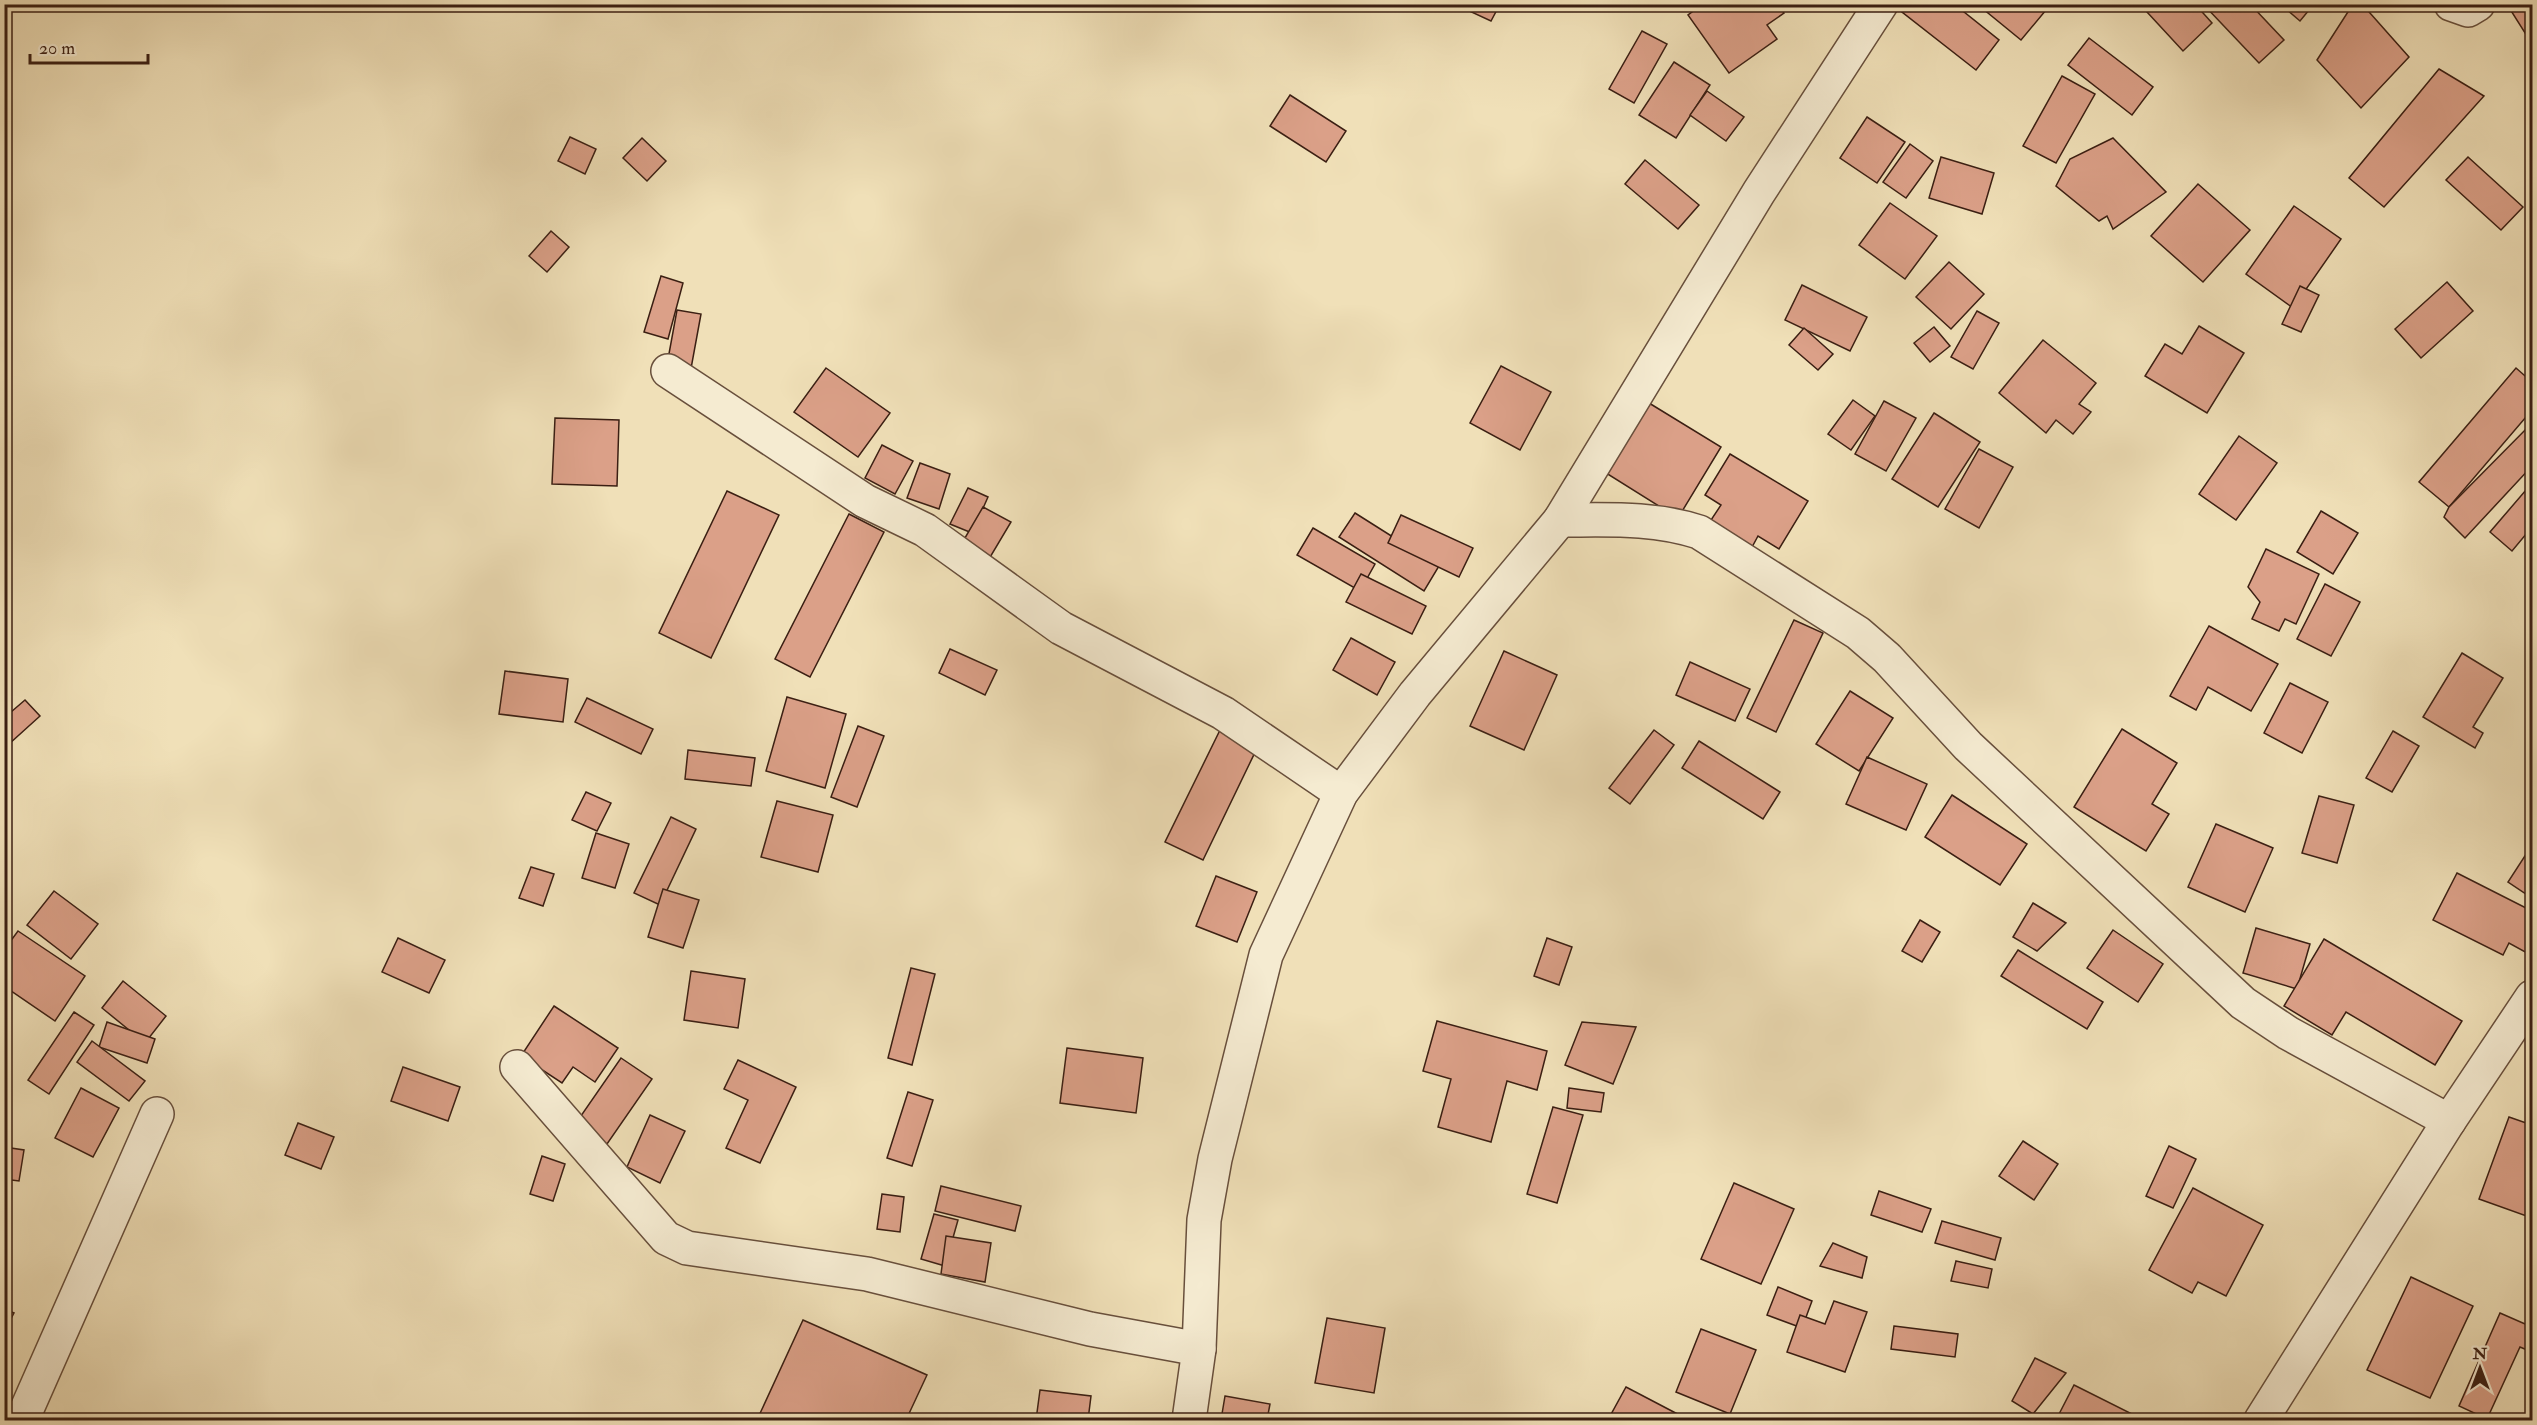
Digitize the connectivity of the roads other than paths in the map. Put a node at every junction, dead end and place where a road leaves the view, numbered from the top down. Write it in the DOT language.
graph roads {
  1 [pos="1881,4"];
  2 [pos="2451,4"];
  3 [pos="2478,4"];
  4 [pos="668,371"];
  5 [pos="1560,520"];
  6 [pos="1341,793"];
  7 [pos="2532,998"];
  8 [pos="518,1067"];
  9 [pos="157,1114"];
  10 [pos="2449,1121"];
  11 [pos="1199,1349"];
  12 [pos="22,1420"];
  13 [pos="1189,1420"];
  14 [pos="2261,1420"];
  1 -- 5 [label="street"];
  2 -- 3 [label="street"];
  4 -- 6 [label="street"];
  5 -- 6 [label="street"];
  5 -- 10 [label="street"];
  6 -- 11 [label="street"];
  7 -- 10 [label="street"];
  8 -- 11 [label="street"];
  9 -- 12 [label="street"];
  10 -- 14 [label="street"];
  11 -- 13 [label="street"];
}
